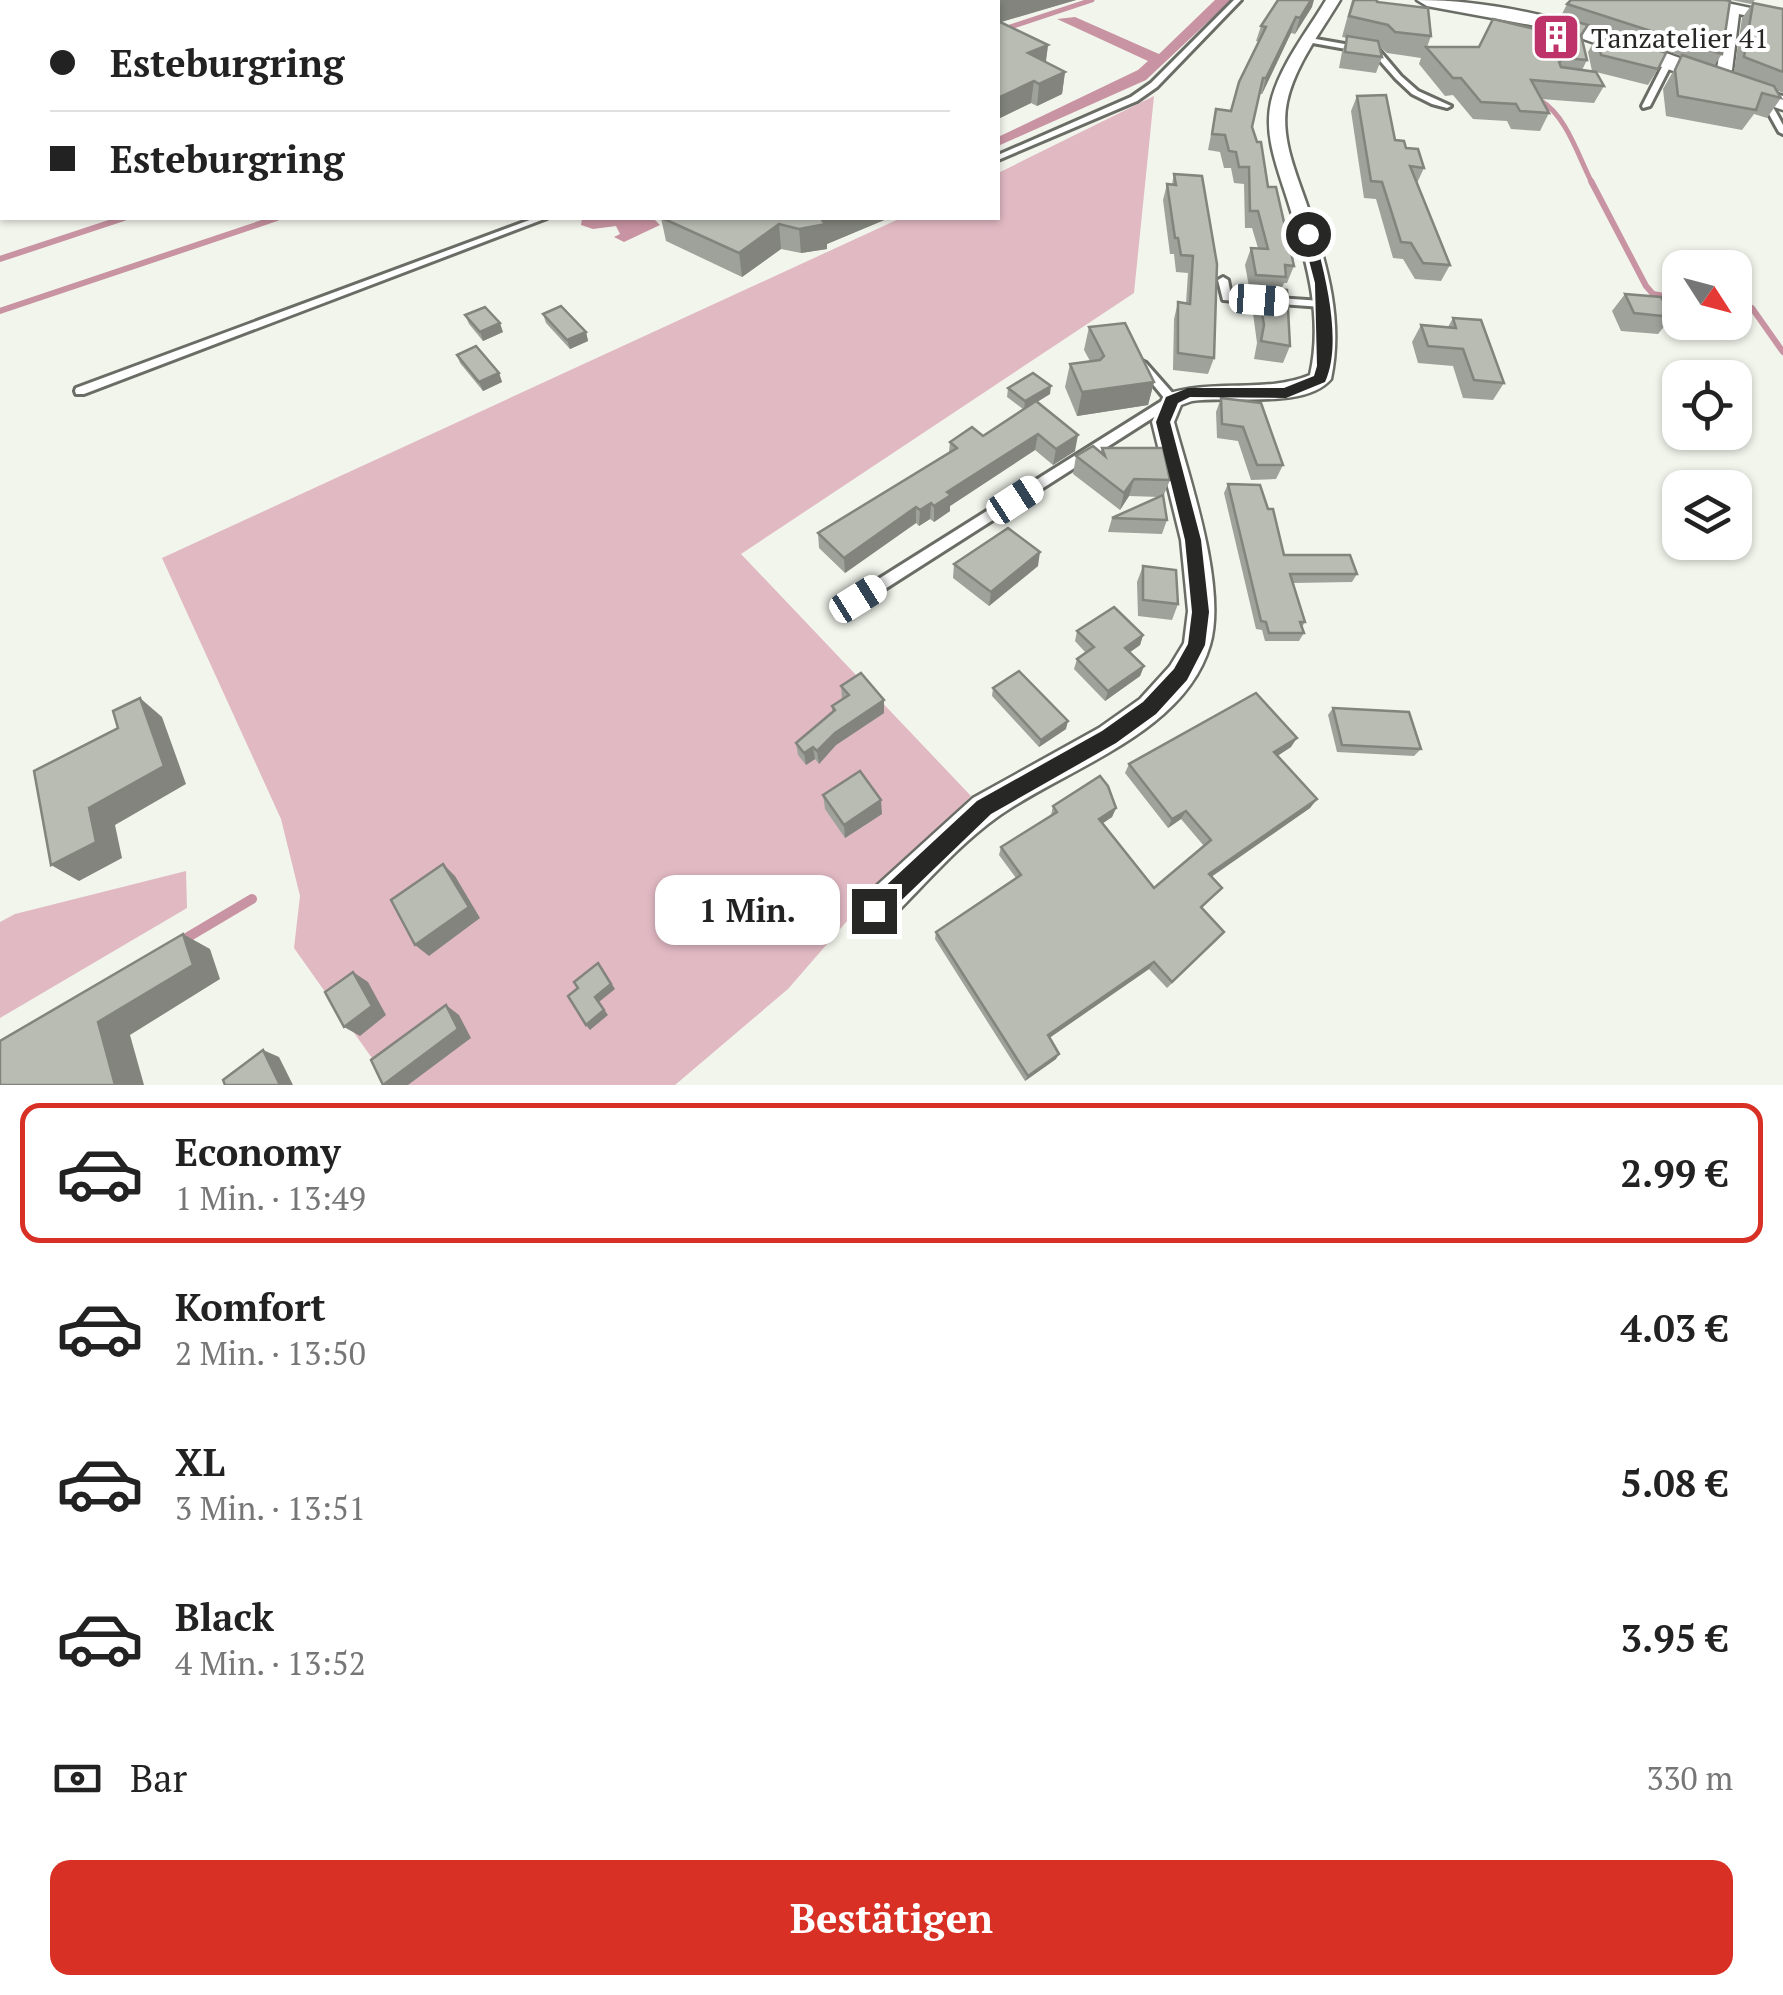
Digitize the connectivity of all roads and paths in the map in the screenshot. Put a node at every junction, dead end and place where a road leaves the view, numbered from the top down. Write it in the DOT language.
graph roads {
  1 [pos="1238,0"];
  2 [pos="1332,0"];
  3 [pos="1427,0"];
  4 [pos="1694,0"];
  5 [pos="1733,8"];
  6 [pos="1783,19"];
  7 [pos="1310,40"];
  8 [pos="1668,62"];
  9 [pos="1716,79"];
  10 [pos="1773,99"];
  11 [pos="1447,106"];
  12 [pos="1646,106"];
  13 [pos="1782,128"];
  14 [pos="1000,157"];
  15 [pos="537,220"];
  16 [pos="1223,280"];
  17 [pos="1322,304"];
  18 [pos="1142,365"];
  19 [pos="80,391"];
  20 [pos="1172,400"];
  21 [pos="858,599"];
  22 [pos="874,911"];
  1 -- 14 [label="lane"];
  2 -- 7 [label="street"];
  3 -- 8 [label="street"];
  4 -- 5 [label="street"];
  5 -- 6 [label="street"];
  5 -- 9 [label="street"];
  7 -- 11 [label="lane"];
  7 -- 17 [label="street"];
  8 -- 9 [label="street"];
  8 -- 12 [label="lane"];
  9 -- 10 [label="street"];
  10 -- 13 [label="lane"];
  15 -- 19 [label="lane"];
  16 -- 17 [label="lane"];
  17 -- 20 [label="street"];
  18 -- 20 [label="lane"];
  20 -- 21 [label="lane"];
  20 -- 22 [label="street"];
}
